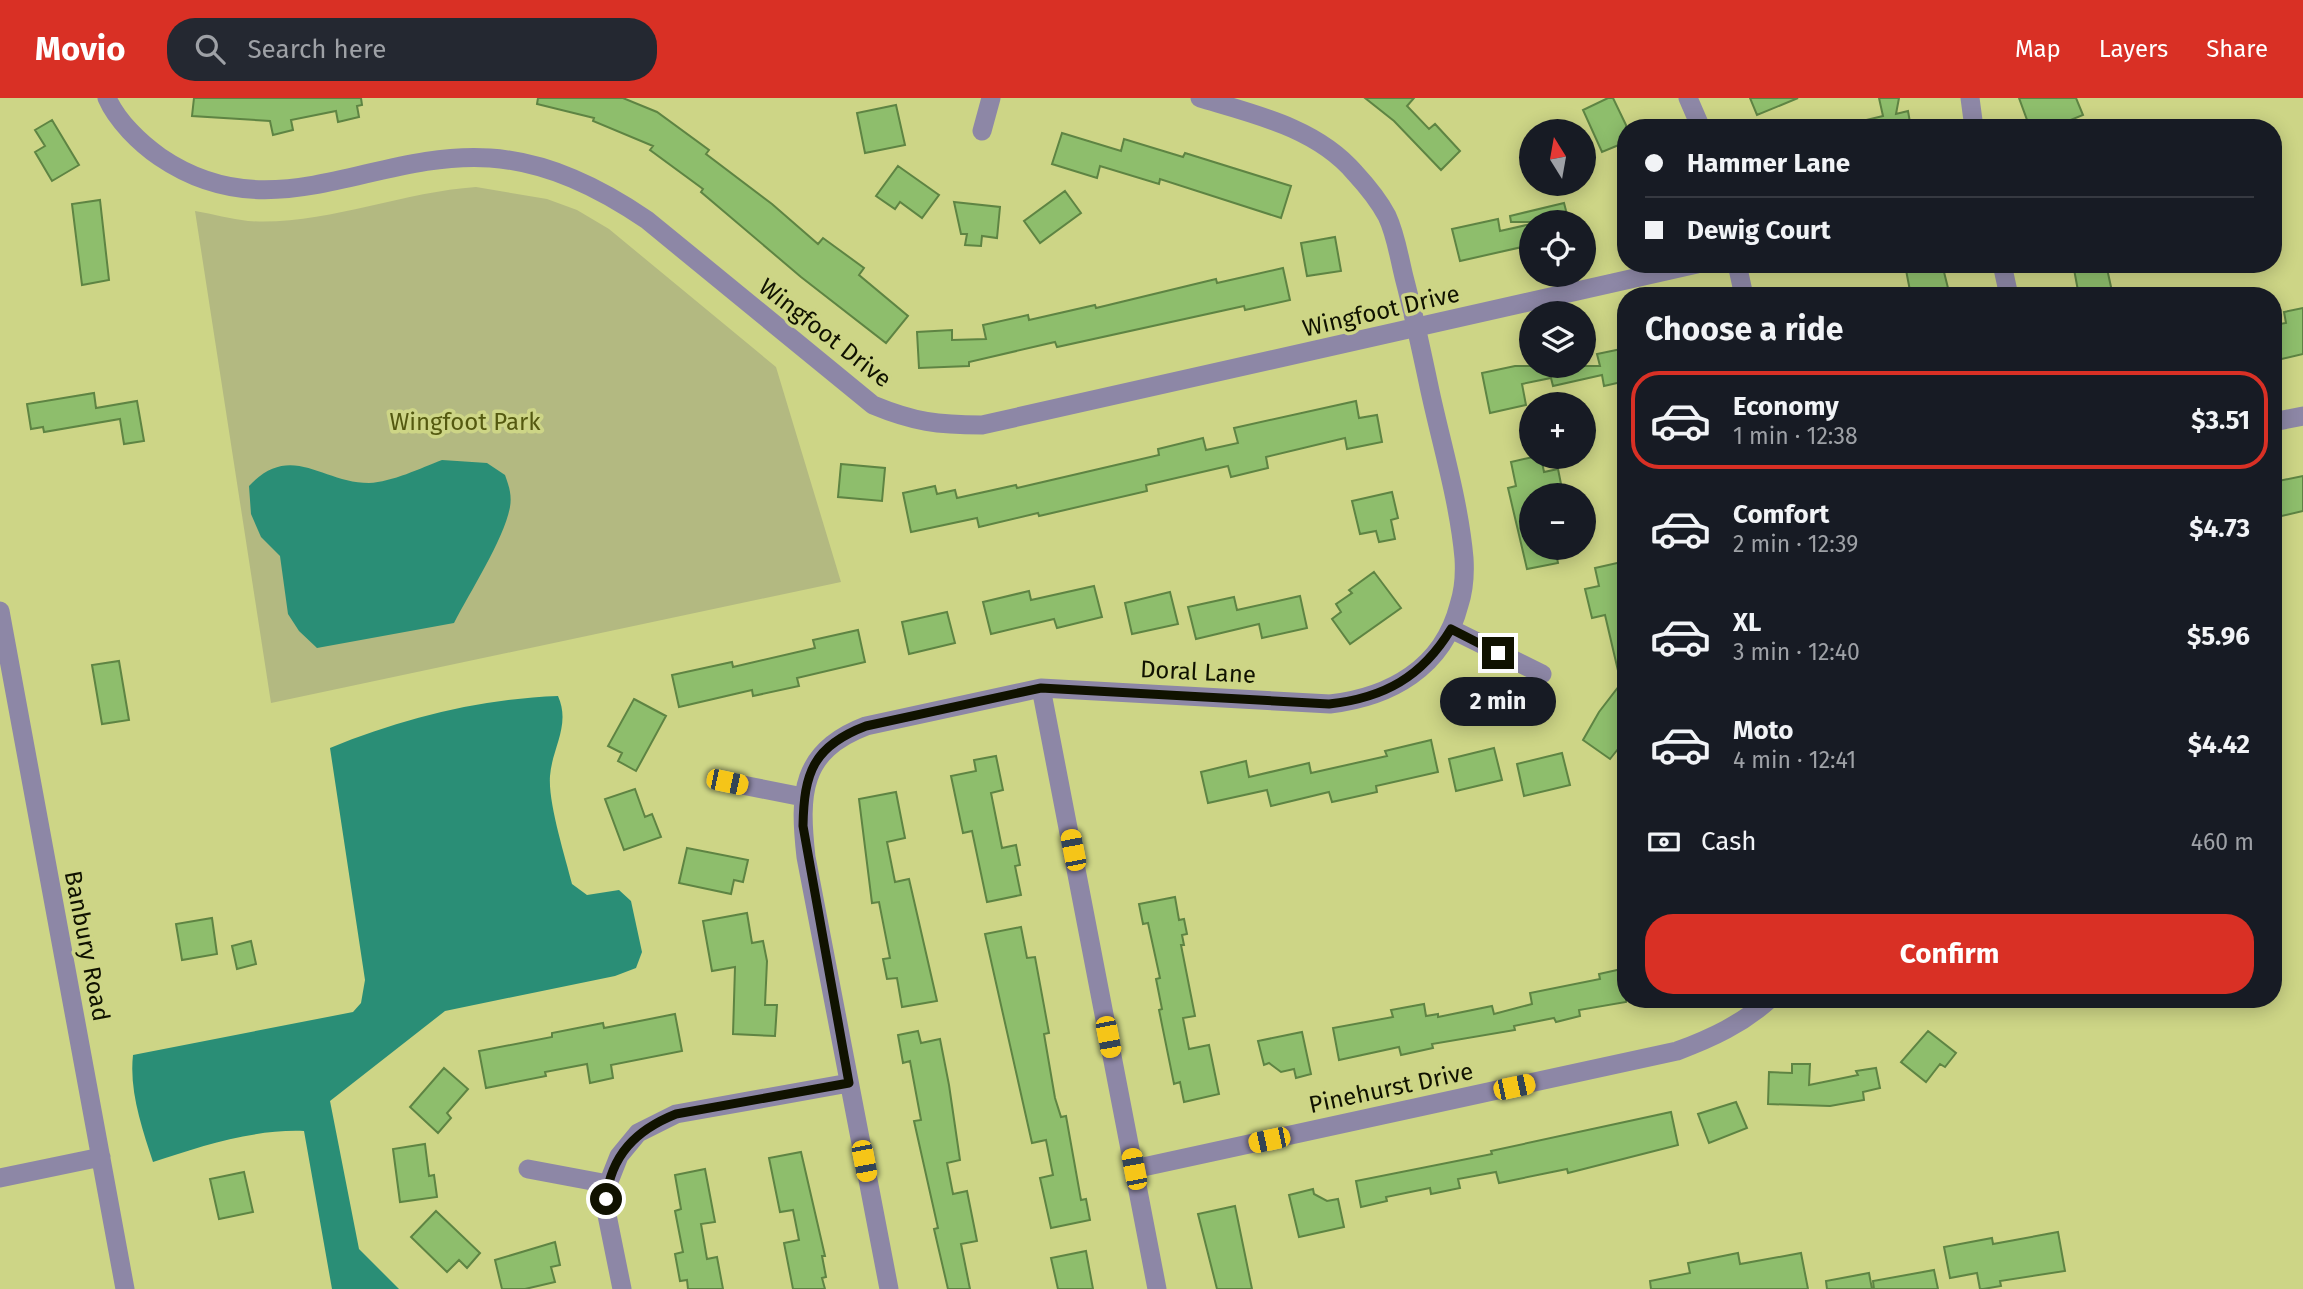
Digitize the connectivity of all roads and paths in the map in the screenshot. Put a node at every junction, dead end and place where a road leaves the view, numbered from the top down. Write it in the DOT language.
graph roads {
  1 [pos="107,98"];
  2 [pos="991,98"];
  3 [pos="1200,98"];
  4 [pos="1688,98"];
  5 [pos="1970,98"];
  6 [pos="1697,119"];
  7 [pos="1972,119"];
  8 [pos="982,131"];
  9 [pos="1658,273"];
  10 [pos="1417,328"];
  11 [pos="2303,416"];
  12 [pos="2282,420"];
  13 [pos="0,611"];
  14 [pos="1451,629"];
  15 [pos="1542,674"];
  16 [pos="1041,688"];
  17 [pos="727,782"];
  18 [pos="803,797"];
  19 [pos="1760,1008"];
  20 [pos="849,1083"];
  21 [pos="101,1157"];
  22 [pos="528,1169"];
  23 [pos="1134,1169"];
  24 [pos="0,1178"];
  25 [pos="608,1184"];
  26 [pos="125,1289"];
  27 [pos="622,1289"];
  28 [pos="889,1289"];
  29 [pos="1157,1289"];
  1 -- 10 [label="street, Wingfoot Drive"];
  2 -- 8 [label="street"];
  3 -- 10 [label="street, Doral Lane"];
  4 -- 6 [label="street"];
  5 -- 7 [label="street"];
  9 -- 10 [label="street, Wingfoot Drive"];
  10 -- 14 [label="street, Doral Lane"];
  11 -- 12 [label="street"];
  13 -- 21 [label="street, Banbury Road"];
  14 -- 15 [label="street"];
  14 -- 16 [label="street, Doral Lane"];
  16 -- 18 [label="street, Doral Lane"];
  16 -- 23 [label="street"];
  17 -- 18 [label="street"];
  18 -- 20 [label="street, Doral Lane"];
  19 -- 23 [label="street, Pinehurst Drive"];
  20 -- 25 [label="street"];
  20 -- 28 [label="street, Doral Lane"];
  21 -- 24 [label="street"];
  21 -- 26 [label="street, Banbury Road"];
  22 -- 25 [label="street"];
  23 -- 29 [label="street"];
  25 -- 27 [label="street"];
}
